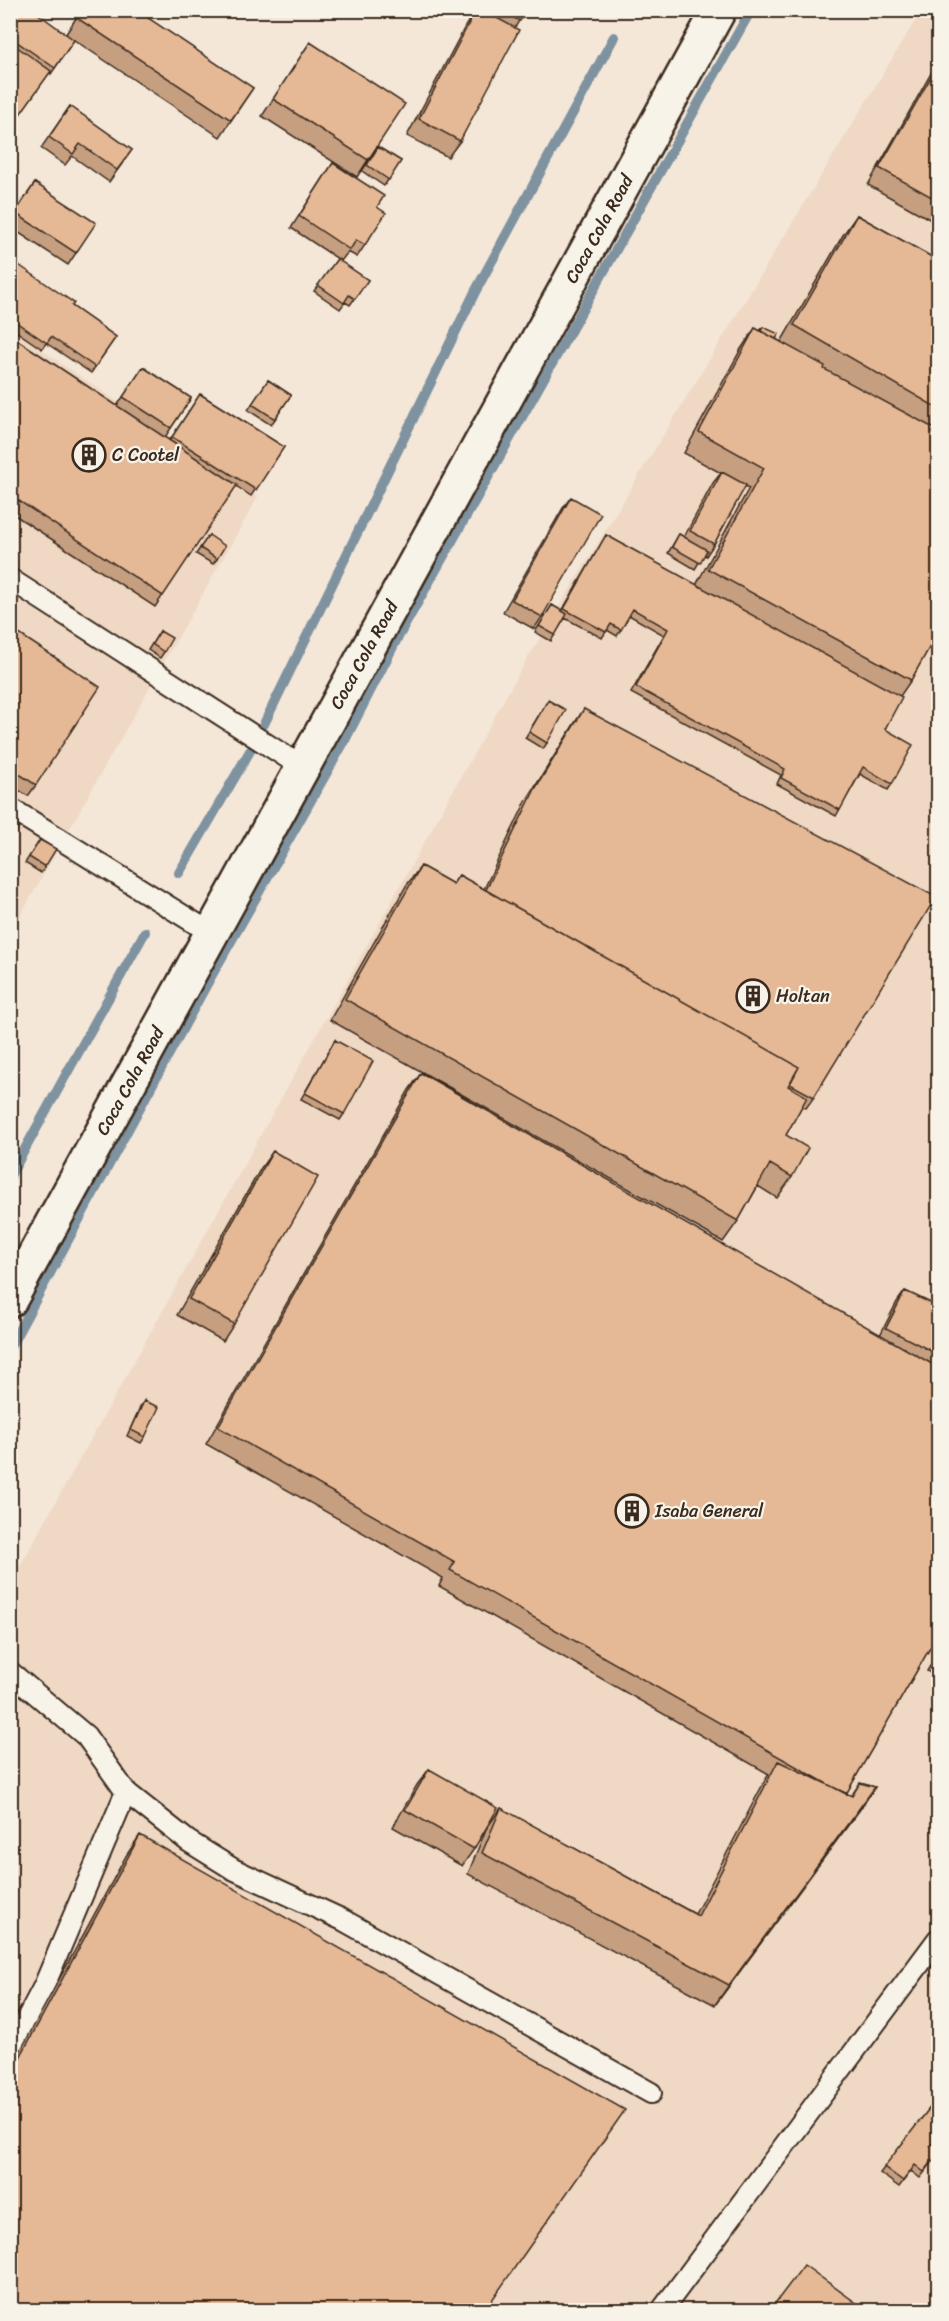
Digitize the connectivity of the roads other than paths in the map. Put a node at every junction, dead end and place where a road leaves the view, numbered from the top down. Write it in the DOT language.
graph roads {
  1 [pos="719,10"];
  2 [pos="10,579"];
  3 [pos="302,767"];
  4 [pos="10,808"];
  5 [pos="211,933"];
  6 [pos="10,1300"];
  7 [pos="10,1672"];
  8 [pos="126,1792"];
  9 [pos="939,1939"];
  10 [pos="10,2051"];
  11 [pos="651,2093"];
  12 [pos="662,2310"];
  1 -- 3 [label="main road, Coca Cola Road"];
  2 -- 3 [label="lane"];
  3 -- 5 [label="main road, Coca Cola Road"];
  4 -- 5 [label="lane"];
  5 -- 6 [label="main road, Coca Cola Road"];
  7 -- 8 [label="lane"];
  8 -- 10 [label="lane"];
  8 -- 11 [label="lane"];
  9 -- 12 [label="lane"];
}
